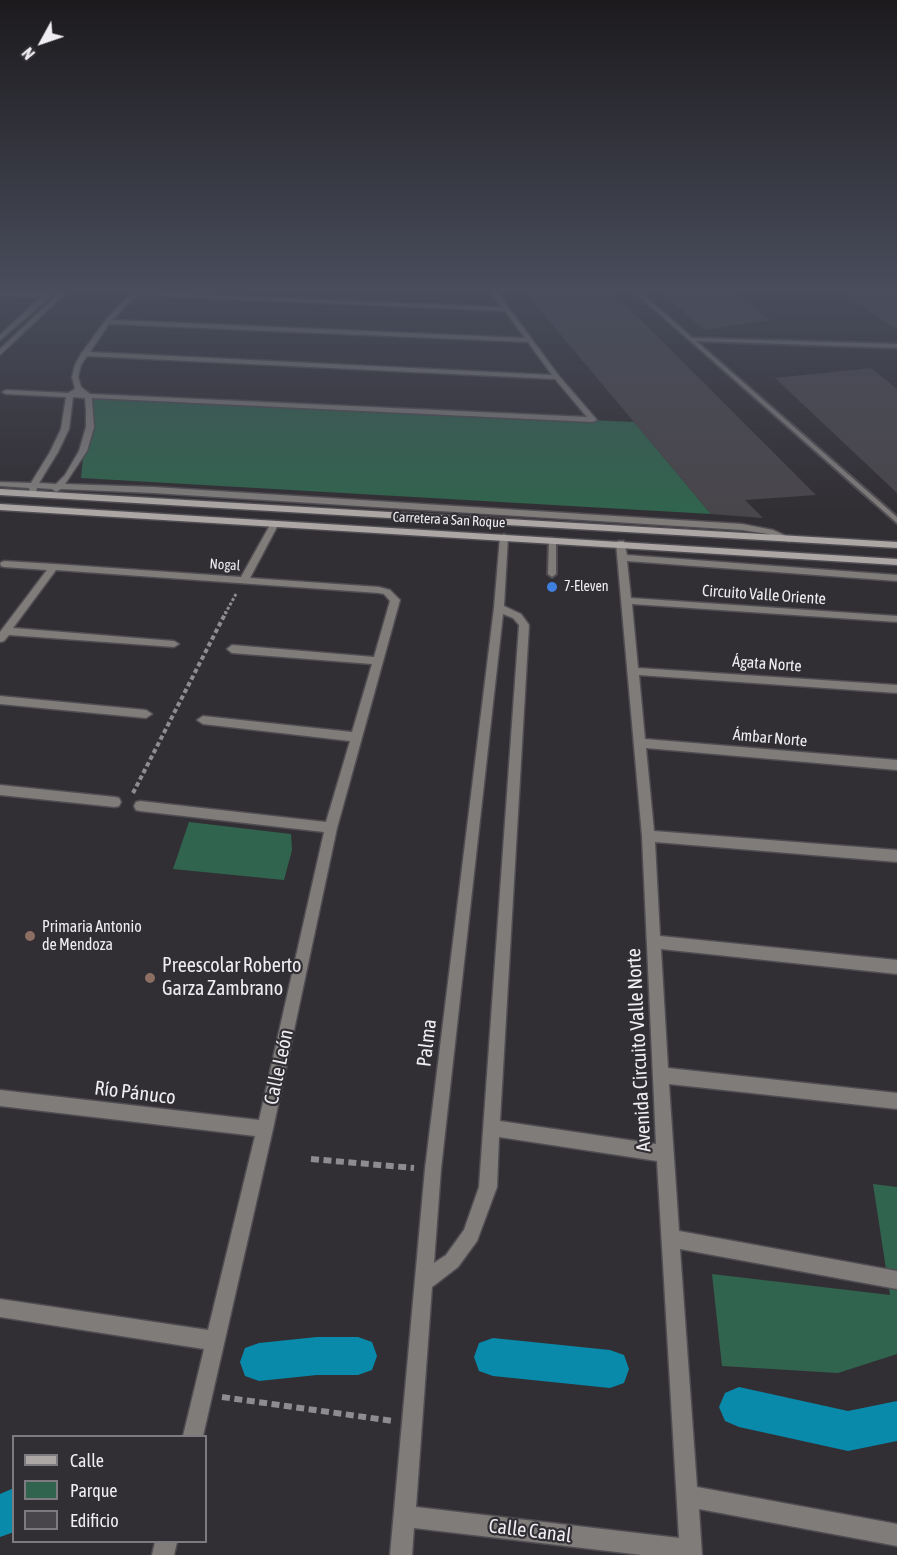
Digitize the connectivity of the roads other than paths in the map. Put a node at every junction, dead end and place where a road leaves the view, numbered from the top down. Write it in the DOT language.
graph roads {
  1 [pos="78,365"];
  2 [pos="301,365"];
  3 [pos="548,365"];
  4 [pos="722,365"];
  5 [pos="557,377"];
  6 [pos="78,388"];
  7 [pos="6,392"];
  8 [pos="70,395"];
  9 [pos="88,396"];
  10 [pos="0,484"];
  11 [pos="59,486"];
  12 [pos="0,492"];
  13 [pos="38,493"];
  14 [pos="203,504"];
  15 [pos="0,505"];
  16 [pos="100,513"];
  17 [pos="355,513"];
  18 [pos="897,521"];
  19 [pos="274,525"];
  20 [pos="504,537"];
  21 [pos="789,539"];
  22 [pos="552,540"];
  23 [pos="897,545"];
  24 [pos="675,548"];
  25 [pos="622,551"];
  26 [pos="897,562"];
  27 [pos="3,564"];
  28 [pos="54,567"];
  29 [pos="552,574"];
  30 [pos="897,578"];
  31 [pos="244,580"];
  32 [pos="392,595"];
  33 [pos="628,601"];
  34 [pos="499,608"];
  35 [pos="897,619"];
  36 [pos="3,635"];
  37 [pos="174,644"];
  38 [pos="232,650"];
  39 [pos="378,661"];
  40 [pos="634,671"];
  41 [pos="897,689"];
  42 [pos="0,700"];
  43 [pos="146,714"];
  44 [pos="203,720"];
  45 [pos="355,737"];
  46 [pos="640,742"];
  47 [pos="897,765"];
  48 [pos="0,790"];
  49 [pos="115,802"];
  50 [pos="140,806"];
  51 [pos="331,828"];
  52 [pos="648,836"];
  53 [pos="897,856"];
  54 [pos="655,942"];
  55 [pos="897,968"];
  56 [pos="662,1075"];
  57 [pos="0,1098"];
  58 [pos="897,1101"];
  59 [pos="493,1128"];
  60 [pos="265,1129"];
  61 [pos="665,1154"];
  62 [pos="672,1239"];
  63 [pos="897,1280"];
  64 [pos="424,1282"];
  65 [pos="0,1308"];
  66 [pos="216,1341"];
  67 [pos="193,1435"];
  68 [pos="686,1496"];
  69 [pos="405,1516"];
  70 [pos="897,1535"];
  71 [pos="691,1552"];
  72 [pos="401,1555"];
  1 -- 6 [label="street"];
  2 -- 5 [label="street"];
  3 -- 5 [label="street"];
  4 -- 18 [label="lane"];
  5 -- 9 [label="street"];
  6 -- 8 [label="street"];
  6 -- 9 [label="street"];
  7 -- 8 [label="street"];
  8 -- 9 [label="street"];
  8 -- 13 [label="street"];
  9 -- 11 [label="street"];
  10 -- 13 [label="street"];
  11 -- 13 [label="street"];
  11 -- 13 [label="street"];
  11 -- 21 [label="street"];
  12 -- 13 [label="main road, Carretera a San Roque"];
  13 -- 14 [label="main road, Carretera a San Roque"];
  13 -- 15 [label="main road"];
  13 -- 16 [label="main road"];
  14 -- 17 [label="main road, Carretera a San Roque"];
  14 -- 19 [label="main road"];
  15 -- 16 [label="main road, Carretera a San Roque"];
  16 -- 19 [label="main road, Carretera a San Roque"];
  17 -- 19 [label="main road"];
  17 -- 21 [label="main road, Carretera a San Roque"];
  19 -- 20 [label="main road, Carretera a San Roque"];
  19 -- 31 [label="street"];
  20 -- 22 [label="main road, Carretera a San Roque"];
  20 -- 34 [label="street, Palma"];
  21 -- 23 [label="main road"];
  21 -- 24 [label="main road"];
  22 -- 25 [label="main road, Carretera a San Roque"];
  22 -- 29 [label="lane"];
  24 -- 25 [label="main road, Carretera a San Roque"];
  24 -- 26 [label="main road, Carretera a San Roque"];
  25 -- 30 [label="street"];
  25 -- 33 [label="street, Avenida Circuito Valle Norte"];
  27 -- 28 [label="street, Nogal"];
  28 -- 31 [label="street, Nogal"];
  28 -- 36 [label="street"];
  31 -- 32 [label="street, Nogal"];
  32 -- 39 [label="street, Calle León"];
  33 -- 35 [label="street, Circuito Valle Oriente"];
  33 -- 40 [label="street, Avenida Circuito Valle Norte"];
  34 -- 59 [label="street"];
  34 -- 64 [label="street, Palma"];
  36 -- 37 [label="street"];
  38 -- 39 [label="street"];
  39 -- 45 [label="street, Calle León"];
  40 -- 41 [label="street, Ágata Norte"];
  40 -- 46 [label="street, Avenida Circuito Valle Norte"];
  42 -- 43 [label="street"];
  44 -- 45 [label="street"];
  45 -- 51 [label="street, Calle León"];
  46 -- 47 [label="street, Ámbar Norte"];
  46 -- 52 [label="street, Avenida Circuito Valle Norte"];
  48 -- 49 [label="street"];
  50 -- 51 [label="street"];
  51 -- 60 [label="street, Calle León"];
  52 -- 53 [label="street"];
  52 -- 54 [label="street, Avenida Circuito Valle Norte"];
  54 -- 55 [label="street"];
  54 -- 56 [label="street, Avenida Circuito Valle Norte"];
  56 -- 58 [label="street"];
  56 -- 61 [label="street, Avenida Circuito Valle Norte"];
  57 -- 60 [label="street, Río Pánuco"];
  59 -- 61 [label="street"];
  59 -- 64 [label="street"];
  60 -- 66 [label="street, Calle León"];
  61 -- 62 [label="street, Avenida Circuito Valle Norte"];
  62 -- 63 [label="street"];
  62 -- 68 [label="street, Avenida Circuito Valle Norte"];
  64 -- 69 [label="street, Palma"];
  65 -- 66 [label="street"];
  66 -- 67 [label="street, Calle León"];
  68 -- 70 [label="street"];
  68 -- 71 [label="street, Avenida Circuito Valle Norte"];
  69 -- 71 [label="street, Calle Canal"];
  69 -- 72 [label="street, Palma"];
}
